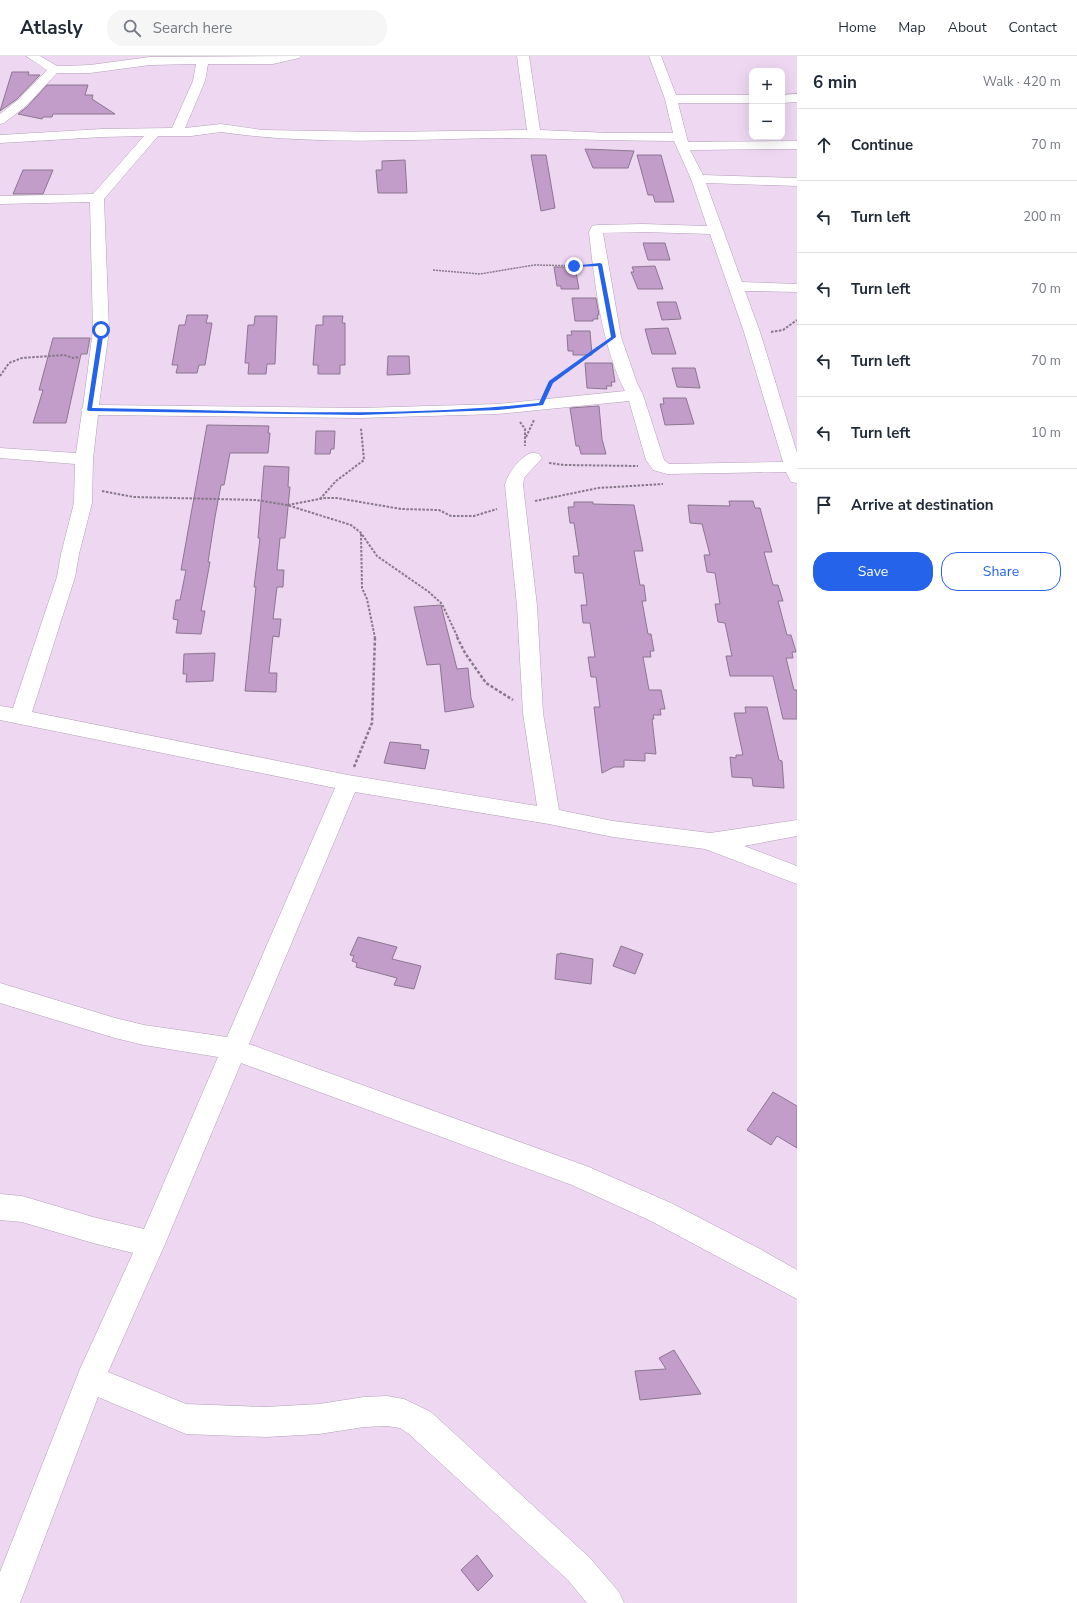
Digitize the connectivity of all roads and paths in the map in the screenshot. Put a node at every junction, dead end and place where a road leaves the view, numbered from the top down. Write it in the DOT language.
graph roads {
  1 [pos="32,56"];
  2 [pos="295,56"];
  3 [pos="523,56"];
  4 [pos="655,56"];
  5 [pos="204,58"];
  6 [pos="54,69"];
  7 [pos="797,98"];
  8 [pos="670,99"];
  9 [pos="749,99"];
  10 [pos="785,99"];
  11 [pos="0,120"];
  12 [pos="177,132"];
  13 [pos="154,133"];
  14 [pos="534,134"];
  15 [pos="0,139"];
  16 [pos="680,141"];
  17 [pos="797,145"];
  18 [pos="698,179"];
  19 [pos="797,182"];
  20 [pos="97,198"];
  21 [pos="0,200"];
  22 [pos="715,230"];
  23 [pos="600,264"];
  24 [pos="433,270"];
  25 [pos="735,286"];
  26 [pos="797,288"];
  27 [pos="797,320"];
  28 [pos="752,332"];
  29 [pos="613,337"];
  30 [pos="99,350"];
  31 [pos="0,376"];
  32 [pos="635,395"];
  33 [pos="541,404"];
  34 [pos="498,409"];
  35 [pos="89,410"];
  36 [pos="360,413"];
  37 [pos="778,421"];
  38 [pos="797,422"];
  39 [pos="525,439"];
  40 [pos="0,453"];
  41 [pos="533,458"];
  42 [pos="84,459"];
  43 [pos="659,466"];
  44 [pos="795,472"];
  45 [pos="84,481"];
  46 [pos="666,484"];
  47 [pos="320,499"];
  48 [pos="287,505"];
  49 [pos="516,505"];
  50 [pos="361,533"];
  51 [pos="534,713"];
  52 [pos="10,715"];
  53 [pos="348,783"];
  54 [pos="549,816"];
  55 [pos="797,828"];
  56 [pos="706,841"];
  57 [pos="797,875"];
  58 [pos="0,993"];
  59 [pos="233,1049"];
  60 [pos="0,1207"];
  61 [pos="151,1244"];
  62 [pos="797,1285"];
  63 [pos="90,1379"];
  64 [pos="4,1603"];
  65 [pos="608,1603"];
  1 -- 6 [label="street"];
  2 -- 5 [label="street"];
  3 -- 14 [label="street"];
  4 -- 8 [label="street"];
  5 -- 6 [label="street"];
  5 -- 12 [label="street"];
  6 -- 11 [label="street"];
  7 -- 10 [label="street"];
  8 -- 9 [label="street"];
  8 -- 16 [label="street"];
  12 -- 13 [label="street"];
  12 -- 14 [label="street"];
  13 -- 15 [label="street"];
  13 -- 20 [label="street"];
  14 -- 16 [label="street"];
  16 -- 17 [label="street"];
  16 -- 18 [label="street"];
  18 -- 19 [label="street"];
  18 -- 22 [label="street"];
  20 -- 21 [label="street"];
  20 -- 30 [label="street"];
  22 -- 23 [label="street"];
  22 -- 25 [label="street"];
  23 -- 24 [label="path"];
  23 -- 29 [label="street"];
  25 -- 26 [label="street"];
  25 -- 28 [label="street"];
  27 -- 28 [label="path"];
  28 -- 37 [label="street"];
  29 -- 32 [label="street"];
  29 -- 33 [label="path"];
  30 -- 31 [label="path"];
  30 -- 35 [label="street"];
  32 -- 33 [label="street"];
  32 -- 43 [label="street"];
  33 -- 34 [label="street"];
  33 -- 39 [label="path"];
  34 -- 36 [label="street"];
  34 -- 39 [label="path"];
  35 -- 36 [label="street"];
  35 -- 42 [label="street"];
  36 -- 47 [label="path"];
  37 -- 38 [label="street"];
  37 -- 44 [label="street"];
  39 -- 41 [label="path"];
  40 -- 42 [label="street"];
  41 -- 43 [label="path"];
  41 -- 49 [label="street"];
  42 -- 45 [label="street"];
  43 -- 44 [label="street"];
  45 -- 48 [label="path"];
  45 -- 52 [label="street"];
  46 -- 49 [label="path"];
  47 -- 48 [label="path"];
  47 -- 49 [label="path"];
  48 -- 50 [label="path"];
  49 -- 51 [label="street"];
  50 -- 51 [label="path"];
  50 -- 53 [label="path"];
  51 -- 54 [label="street"];
  52 -- 53 [label="street"];
  53 -- 54 [label="street"];
  53 -- 59 [label="street"];
  54 -- 56 [label="street"];
  55 -- 56 [label="street"];
  56 -- 57 [label="street"];
  58 -- 59 [label="street"];
  59 -- 61 [label="street"];
  59 -- 62 [label="street"];
  60 -- 61 [label="street"];
  61 -- 63 [label="street"];
  63 -- 64 [label="street"];
  63 -- 65 [label="street"];
}
